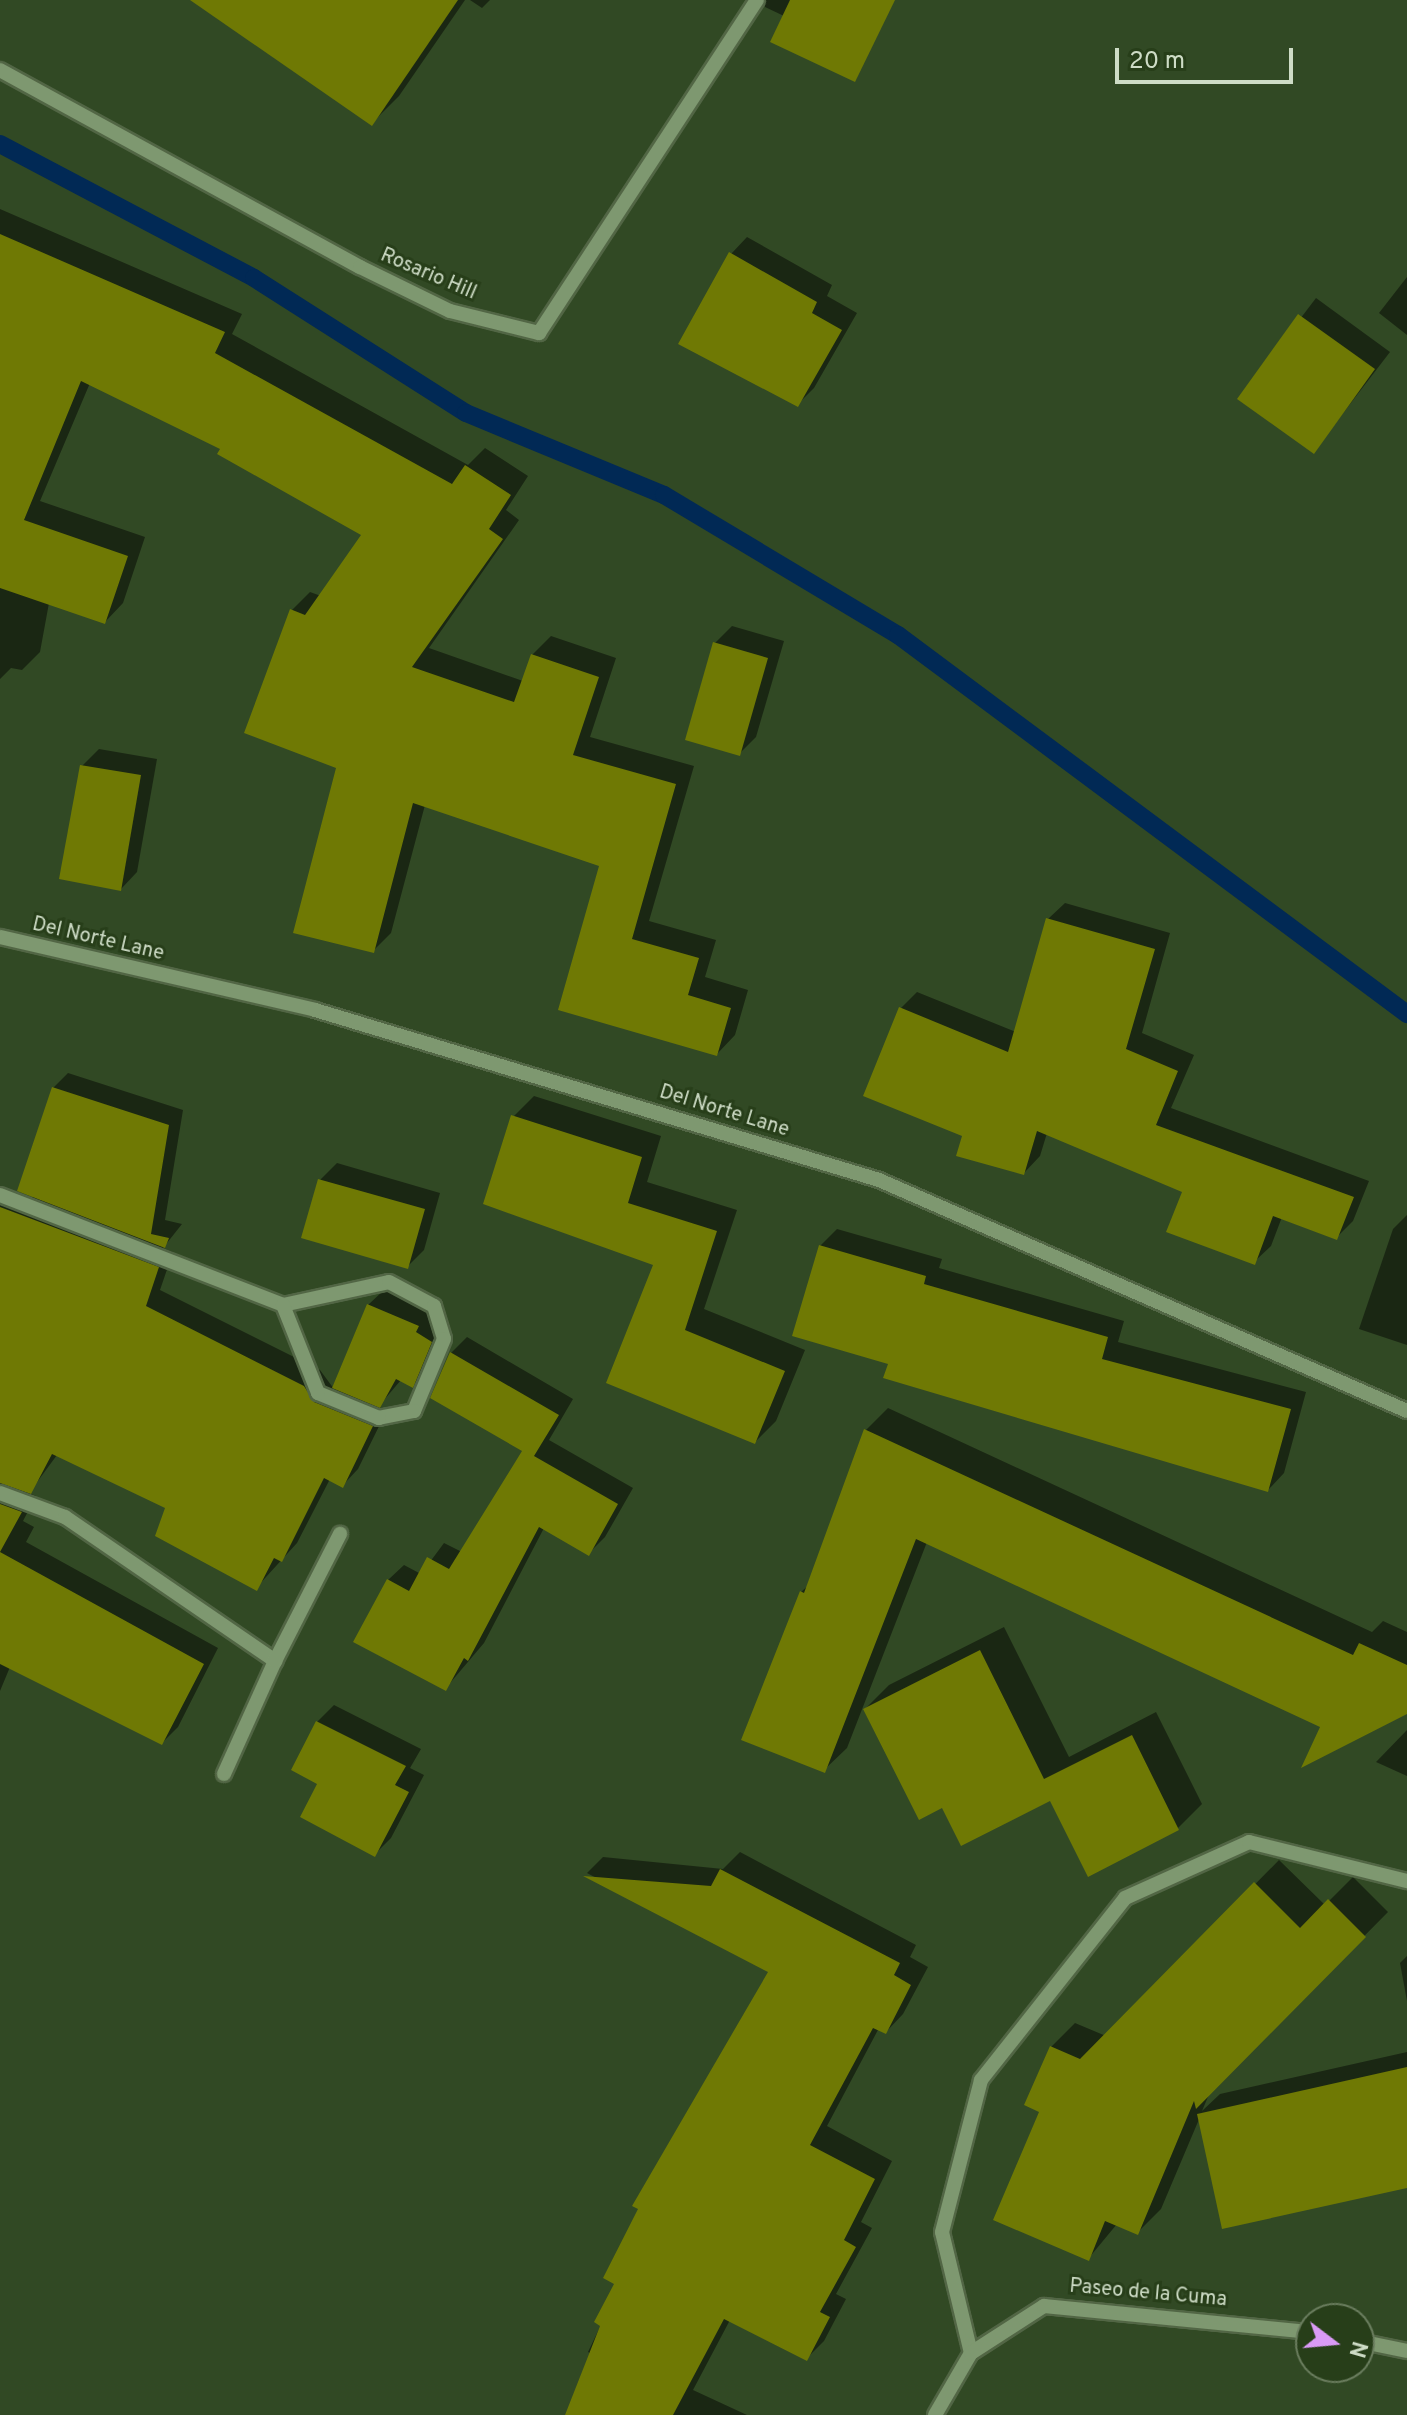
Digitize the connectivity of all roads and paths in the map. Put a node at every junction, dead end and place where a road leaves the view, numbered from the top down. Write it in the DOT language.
graph roads {
  1 [pos="757,0"];
  2 [pos="0,70"];
  3 [pos="0,937"];
  4 [pos="0,1195"];
  5 [pos="283,1305"];
  6 [pos="1407,1411"];
  7 [pos="0,1493"];
  8 [pos="340,1534"];
  9 [pos="275,1661"];
  10 [pos="224,1774"];
  11 [pos="1407,1881"];
  12 [pos="1295,2330"];
  13 [pos="1375,2344"];
  14 [pos="1407,2351"];
  15 [pos="971,2353"];
  16 [pos="935,2415"];
  1 -- 2 [label="street, Rosario Hill"];
  3 -- 6 [label="street, Del Norte Lane"];
  4 -- 5 [label="street"];
  5 -- 5 [label="street"];
  7 -- 9 [label="street"];
  8 -- 9 [label="street"];
  9 -- 10 [label="street"];
  11 -- 15 [label="street"];
  12 -- 15 [label="street, Paseo de la Cuma"];
  13 -- 14 [label="street"];
  15 -- 16 [label="street, Paseo de la Cuma"];
}
